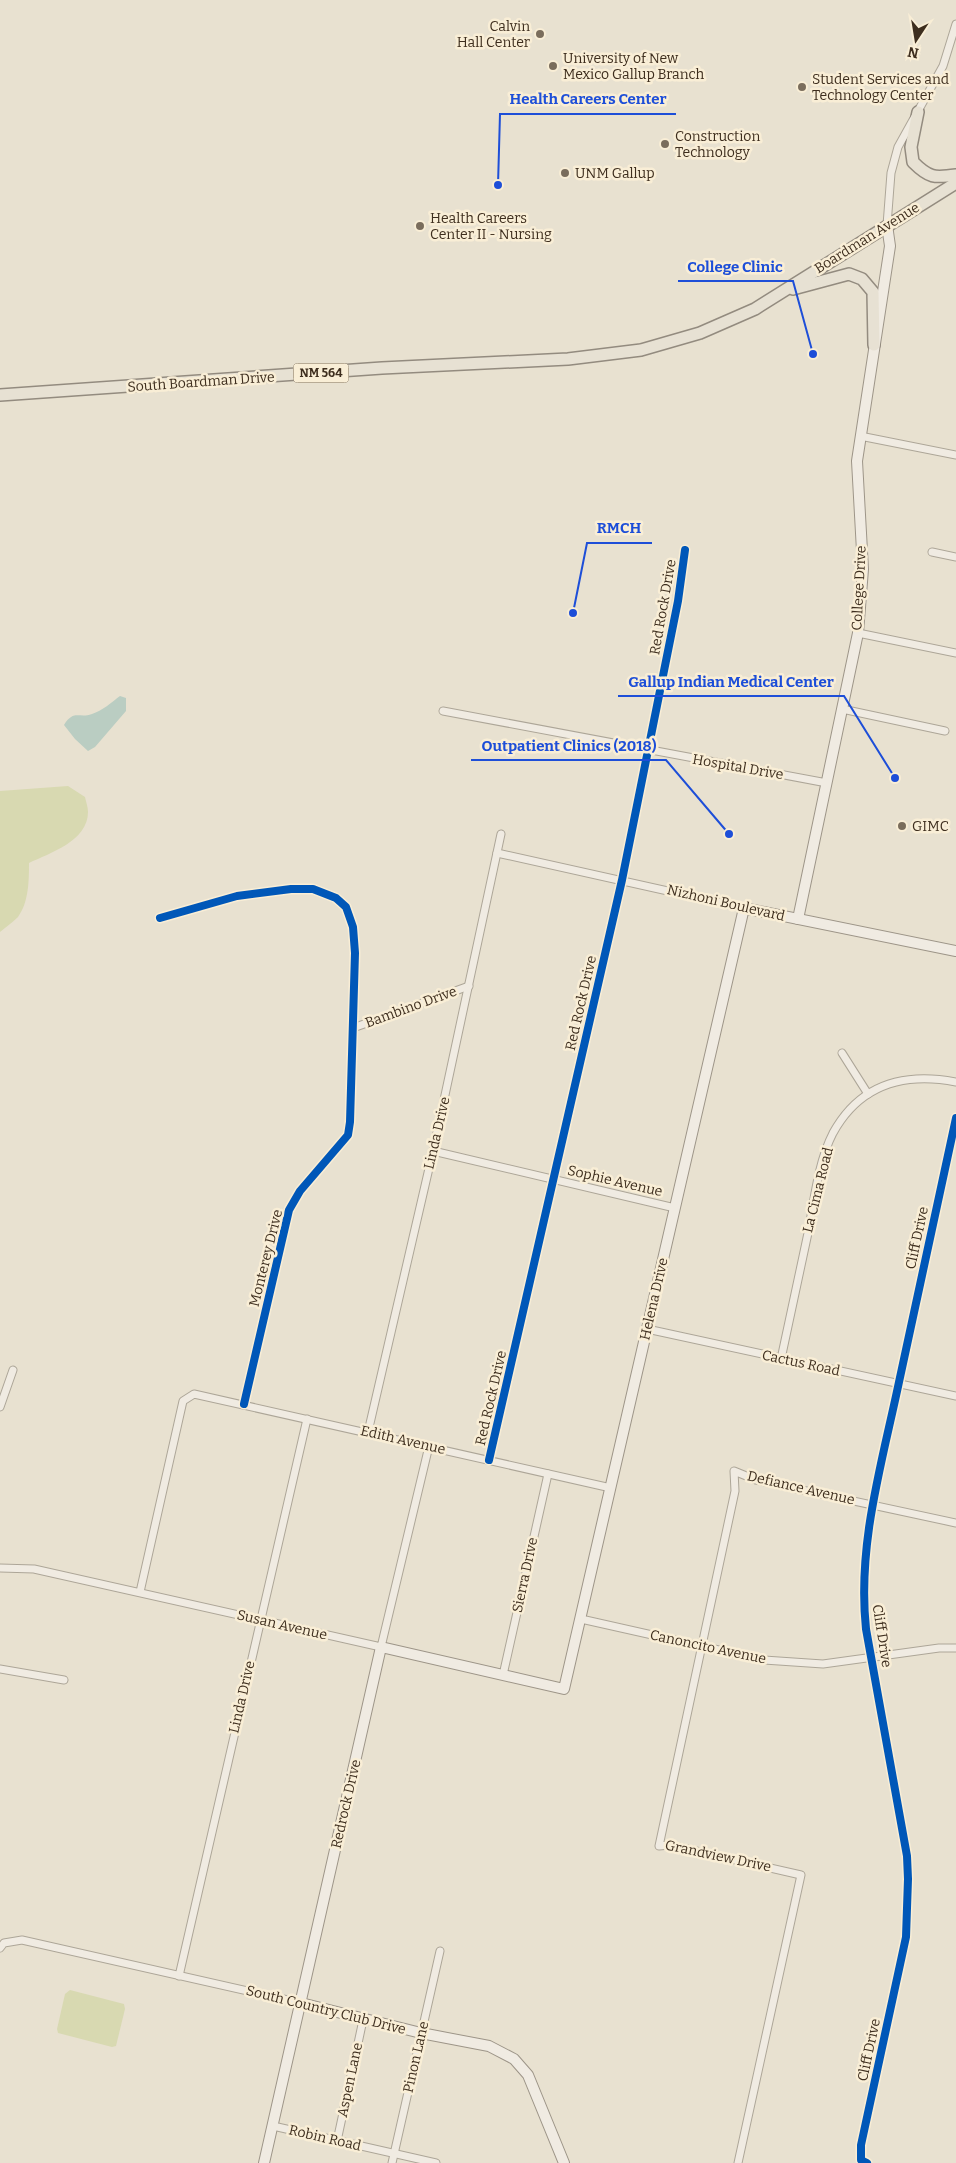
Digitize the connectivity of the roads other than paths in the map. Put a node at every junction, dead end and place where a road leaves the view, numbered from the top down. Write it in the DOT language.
graph roads {
  1 [pos="956,24"];
  2 [pos="918,112"];
  3 [pos="956,174"];
  4 [pos="956,183"];
  5 [pos="887,225"];
  6 [pos="779,293"];
  7 [pos="874,345"];
  8 [pos="641,350"];
  9 [pos="0,395"];
  10 [pos="860,436"];
  11 [pos="956,455"];
  12 [pos="685,550"];
  13 [pos="932,552"];
  14 [pos="956,557"];
  15 [pos="858,632"];
  16 [pos="956,653"];
  17 [pos="842,709"];
  18 [pos="443,711"];
  19 [pos="945,731"];
  20 [pos="648,750"];
  21 [pos="827,783"];
  22 [pos="501,834"];
  23 [pos="497,853"];
  24 [pos="622,880"];
  25 [pos="744,908"];
  26 [pos="160,918"];
  27 [pos="798,919"];
  28 [pos="956,951"];
  29 [pos="469,986"];
  30 [pos="353,1028"];
  31 [pos="842,1053"];
  32 [pos="956,1082"];
  33 [pos="868,1094"];
  34 [pos="956,1118"];
  35 [pos="433,1151"];
  36 [pos="554,1180"];
  37 [pos="675,1208"];
  38 [pos="647,1329"];
  39 [pos="781,1359"];
  40 [pos="13,1370"];
  41 [pos="899,1384"];
  42 [pos="956,1396"];
  43 [pos="244,1404"];
  44 [pos="0,1407"];
  45 [pos="307,1419"];
  46 [pos="368,1432"];
  47 [pos="429,1446"];
  48 [pos="489,1460"];
  49 [pos="734,1471"];
  50 [pos="548,1474"];
  51 [pos="611,1488"];
  52 [pos="873,1505"];
  53 [pos="956,1522"];
  54 [pos="0,1568"];
  55 [pos="140,1592"];
  56 [pos="581,1619"];
  57 [pos="260,1620"];
  58 [pos="381,1647"];
  59 [pos="702,1647"];
  60 [pos="956,1648"];
  61 [pos="872,1656"];
  62 [pos="0,1669"];
  63 [pos="503,1676"];
  64 [pos="64,1680"];
  65 [pos="564,1689"];
  66 [pos="0,1948"];
  67 [pos="440,1952"];
  68 [pos="179,1976"];
  69 [pos="301,2003"];
  70 [pos="363,2020"];
  71 [pos="421,2034"];
  72 [pos="273,2126"];
  73 [pos="337,2140"];
  74 [pos="394,2154"];
  75 [pos="864,2161"];
  76 [pos="264,2163"];
  77 [pos="392,2163"];
  78 [pos="436,2163"];
  79 [pos="564,2163"];
  80 [pos="738,2163"];
  1 -- 2 [label="street"];
  2 -- 3 [label="main road"];
  2 -- 5 [label="street"];
  4 -- 5 [label="main road, Boardman Avenue / NM 564"];
  5 -- 6 [label="main road, Boardman Avenue / NM 564"];
  5 -- 7 [label="main road, College Drive"];
  6 -- 7 [label="main road"];
  6 -- 8 [label="main road, Boardman Avenue / NM 564"];
  7 -- 10 [label="main road, College Drive"];
  8 -- 9 [label="main road, South Boardman Drive / NM 564"];
  10 -- 11 [label="street"];
  10 -- 15 [label="main road, College Drive"];
  12 -- 20 [label="street, Red Rock Drive"];
  13 -- 14 [label="street"];
  15 -- 16 [label="street"];
  15 -- 17 [label="main road, College Drive"];
  17 -- 19 [label="street"];
  17 -- 21 [label="main road, College Drive"];
  18 -- 20 [label="street, Hospital Drive"];
  20 -- 21 [label="street, Hospital Drive"];
  20 -- 24 [label="street, Red Rock Drive"];
  21 -- 27 [label="main road, College Drive"];
  22 -- 23 [label="street, Linda Drive"];
  23 -- 24 [label="street, Nizhoni Boulevard"];
  23 -- 29 [label="street, Linda Drive"];
  24 -- 25 [label="street, Nizhoni Boulevard"];
  24 -- 36 [label="street, Red Rock Drive"];
  25 -- 27 [label="main road, Nizhoni Boulevard"];
  25 -- 37 [label="main road, Helena Drive"];
  26 -- 30 [label="street, Monterey Drive"];
  27 -- 28 [label="main road, Nizhoni Boulevard"];
  29 -- 30 [label="street, Bambino Drive"];
  29 -- 35 [label="street, Linda Drive"];
  30 -- 43 [label="street, Monterey Drive"];
  31 -- 33 [label="street"];
  32 -- 33 [label="street, La Cima Road"];
  33 -- 39 [label="street, La Cima Road"];
  34 -- 41 [label="street, Cliff Drive"];
  35 -- 36 [label="street, Sophie Avenue"];
  35 -- 46 [label="street, Linda Drive"];
  36 -- 37 [label="street, Sophie Avenue"];
  36 -- 48 [label="street, Red Rock Drive"];
  37 -- 38 [label="main road, Helena Drive"];
  38 -- 39 [label="street, Cactus Road"];
  38 -- 51 [label="main road, Helena Drive"];
  39 -- 41 [label="street, Cactus Road"];
  40 -- 44 [label="street"];
  41 -- 42 [label="street, Cactus Road"];
  41 -- 52 [label="street, Cliff Drive"];
  43 -- 45 [label="street, Edith Avenue"];
  43 -- 55 [label="street, Edith Avenue"];
  45 -- 46 [label="street, Edith Avenue"];
  45 -- 57 [label="street, Linda Drive"];
  46 -- 47 [label="street, Edith Avenue"];
  47 -- 48 [label="street, Edith Avenue"];
  47 -- 58 [label="street, Redrock Drive"];
  48 -- 50 [label="street, Edith Avenue"];
  49 -- 52 [label="street, Defiance Avenue"];
  49 -- 59 [label="street, Grandview Drive"];
  50 -- 51 [label="street, Edith Avenue"];
  50 -- 63 [label="street, Sierra Drive"];
  51 -- 56 [label="main road, Helena Drive"];
  52 -- 53 [label="street, Defiance Avenue"];
  52 -- 61 [label="street, Cliff Drive"];
  54 -- 55 [label="street, Susan Avenue"];
  55 -- 57 [label="street, Susan Avenue"];
  56 -- 59 [label="street, Canoncito Avenue"];
  56 -- 65 [label="main road, Helena Drive"];
  57 -- 58 [label="street, Susan Avenue"];
  57 -- 68 [label="street, Linda Drive"];
  58 -- 63 [label="main road, Susan Avenue"];
  58 -- 69 [label="main road, Redrock Drive"];
  59 -- 61 [label="street, Canoncito Avenue"];
  59 -- 80 [label="street, Grandview Drive"];
  60 -- 61 [label="street, Canoncito Avenue"];
  61 -- 75 [label="street, Cliff Drive"];
  62 -- 64 [label="street"];
  63 -- 65 [label="main road, Susan Avenue"];
  66 -- 68 [label="street, South Country Club Drive"];
  67 -- 71 [label="street, Pinon Lane"];
  68 -- 69 [label="street, South Country Club Drive"];
  69 -- 70 [label="main road, South Country Club Drive"];
  69 -- 72 [label="main road, Redrock Drive"];
  70 -- 71 [label="main road, South Country Club Drive"];
  70 -- 73 [label="street, Aspen Lane"];
  71 -- 74 [label="street, Pinon Lane"];
  71 -- 79 [label="main road, South Country Club Drive"];
  72 -- 73 [label="street, Robin Road"];
  72 -- 76 [label="main road, Redrock Drive"];
  73 -- 74 [label="street, Robin Road"];
  74 -- 77 [label="street, Pinon Lane"];
  74 -- 78 [label="street, Robin Road"];
}
